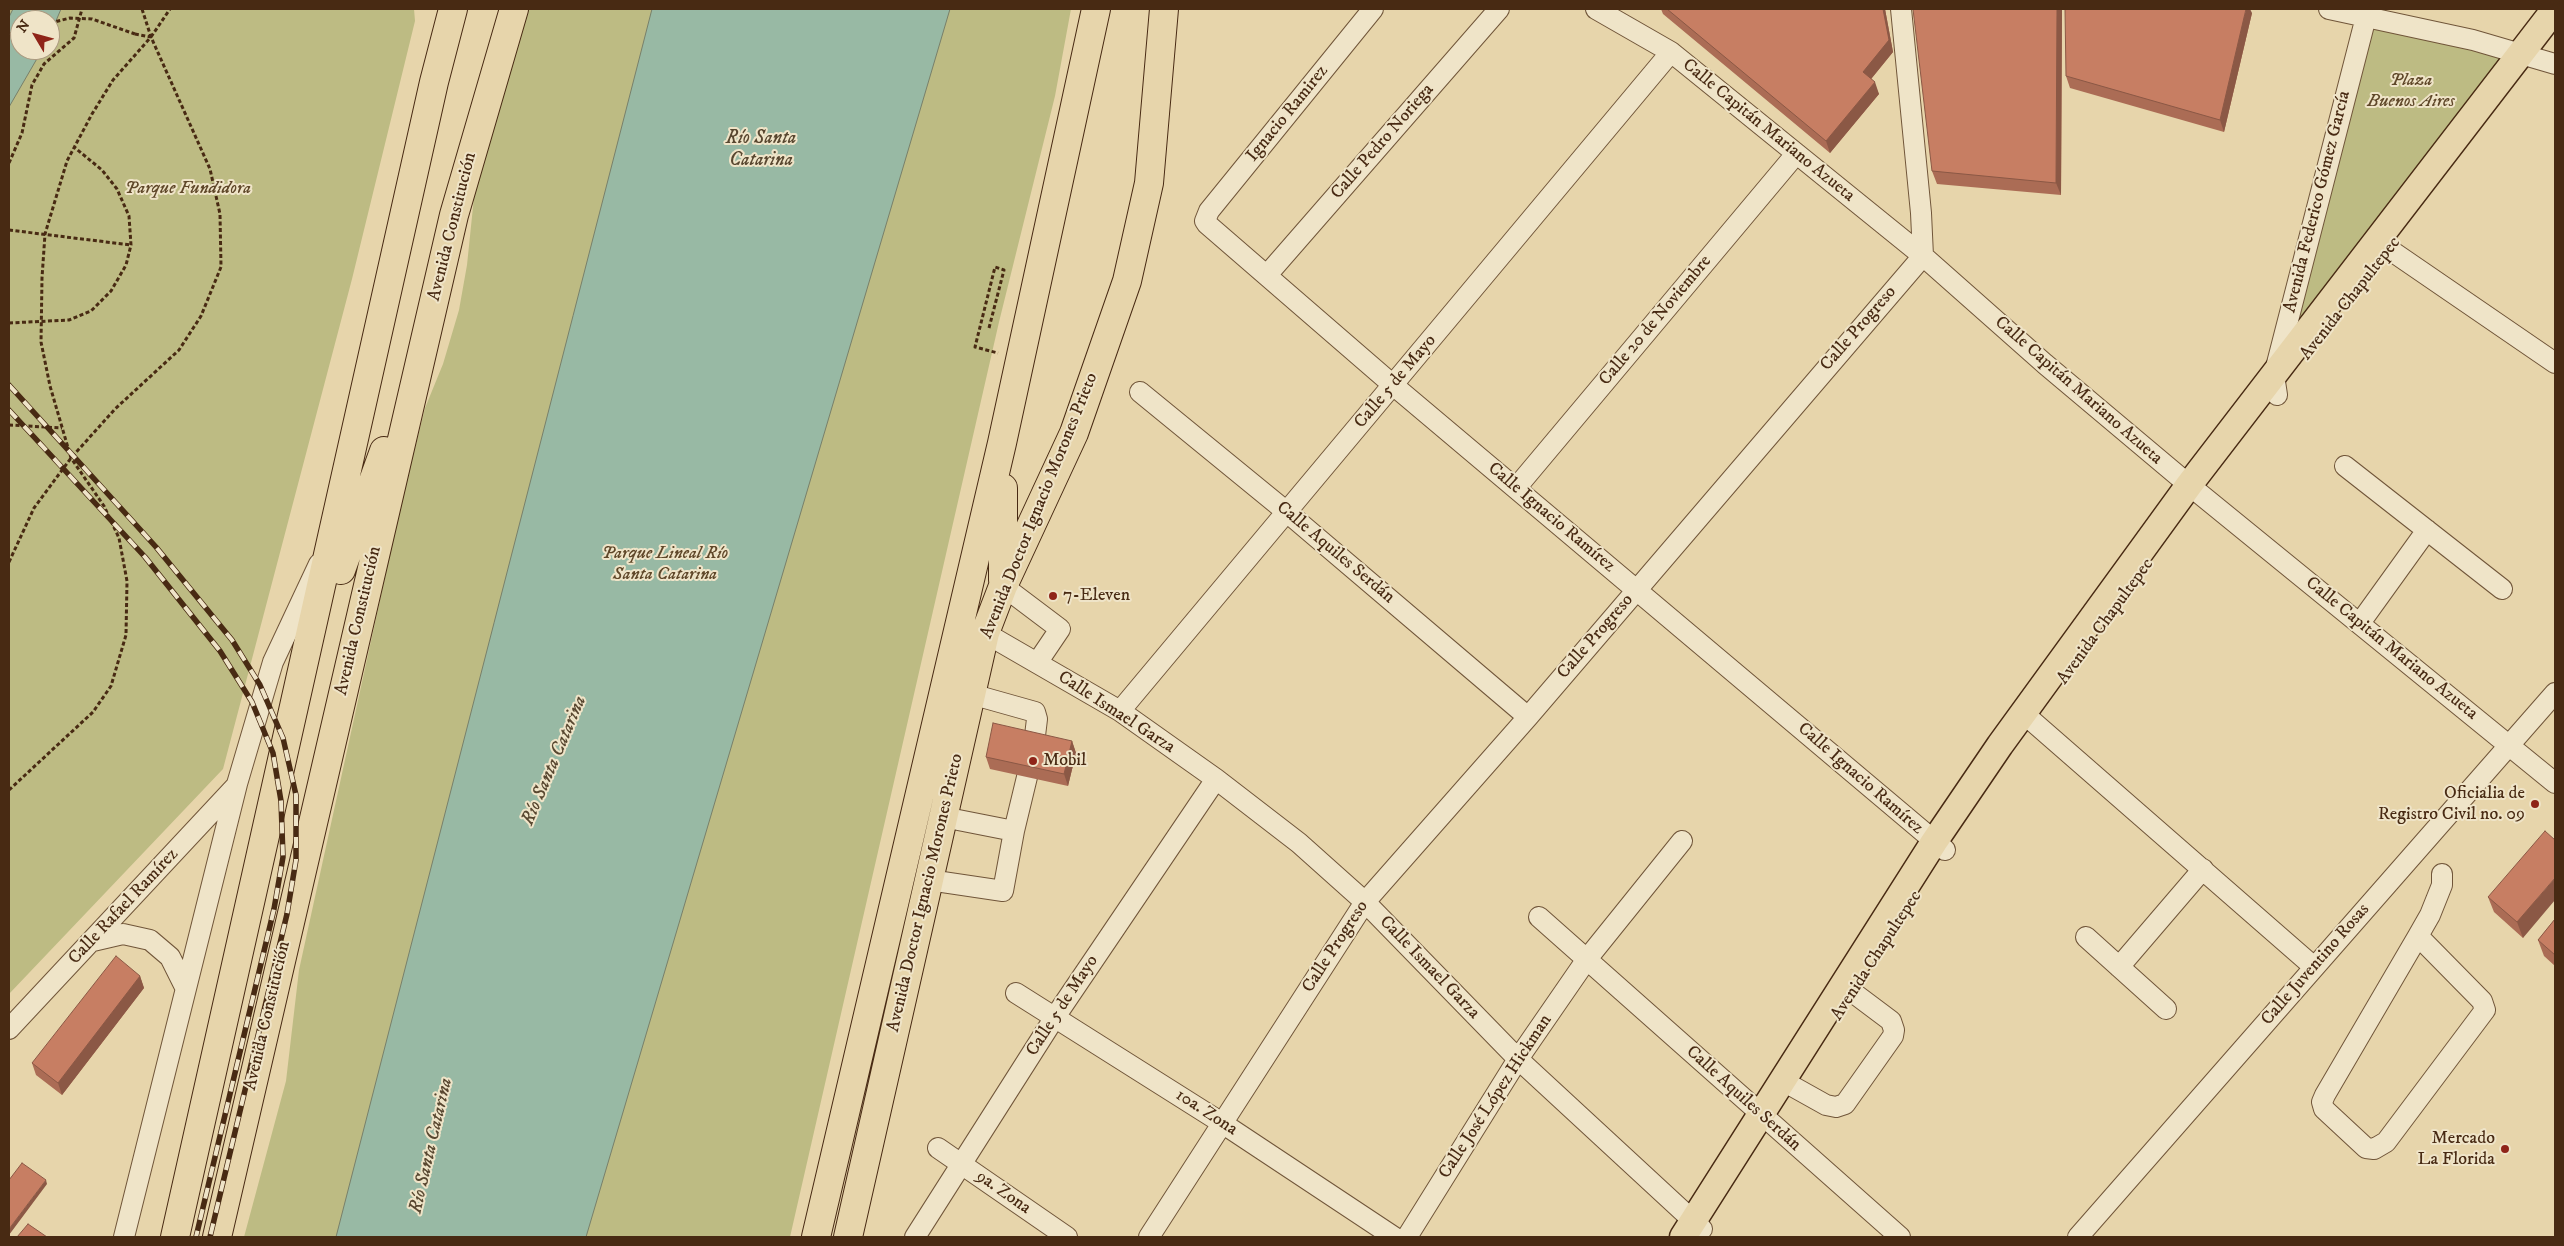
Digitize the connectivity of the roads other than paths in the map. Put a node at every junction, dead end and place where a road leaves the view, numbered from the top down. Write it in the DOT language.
graph roads {
  1 [pos="434,9"];
  2 [pos="453,9"];
  3 [pos="514,9"];
  4 [pos="1096,9"];
  5 [pos="1164,9"];
  6 [pos="1373,9"];
  7 [pos="1499,9"];
  8 [pos="1596,9"];
  9 [pos="1901,9"];
  10 [pos="2329,9"];
  11 [pos="2555,9"];
  12 [pos="2367,12"];
  13 [pos="2555,34"];
  14 [pos="1671,52"];
  15 [pos="2538,58"];
  16 [pos="434,82"];
  17 [pos="1796,154"];
  18 [pos="1205,221"];
  19 [pos="2383,245"];
  20 [pos="1923,256"];
  21 [pos="1267,275"];
  22 [pos="429,322"];
  23 [pos="2555,363"];
  24 [pos="1393,385"];
  25 [pos="2275,385"];
  26 [pos="1140,392"];
  27 [pos="1002,443"];
  28 [pos="2345,466"];
  29 [pos="1516,488"];
  30 [pos="2194,490"];
  31 [pos="1288,513"];
  32 [pos="2427,530"];
  33 [pos="334,533"];
  34 [pos="1003,586"];
  35 [pos="2502,589"];
  36 [pos="1636,591"];
  37 [pos="2360,623"];
  38 [pos="985,633"];
  39 [pos="1037,663"];
  40 [pos="300,686"];
  41 [pos="2555,693"];
  42 [pos="971,694"];
  43 [pos="1120,711"];
  44 [pos="1528,717"];
  45 [pos="2028,717"];
  46 [pos="1034,744"];
  47 [pos="2510,745"];
  48 [pos="1027,777"];
  49 [pos="1216,779"];
  50 [pos="2555,783"];
  51 [pos="237,784"];
  52 [pos="943,816"];
  53 [pos="1014,831"];
  54 [pos="1682,841"];
  55 [pos="1939,846"];
  56 [pos="2203,869"];
  57 [pos="2442,874"];
  58 [pos="928,880"];
  59 [pos="1364,902"];
  60 [pos="1539,917"];
  61 [pos="2418,936"];
  62 [pos="2086,937"];
  63 [pos="93,941"];
  64 [pos="1587,959"];
  65 [pos="2120,968"];
  66 [pos="2314,968"];
  67 [pos="185,987"];
  68 [pos="1848,989"];
  69 [pos="1016,993"];
  70 [pos="2166,1009"];
  71 [pos="1055,1017"];
  72 [pos="9,1028"];
  73 [pos="1518,1058"];
  74 [pos="1788,1084"];
  75 [pos="1765,1120"];
  76 [pos="1222,1123"];
  77 [pos="938,1148"];
  78 [pos="962,1164"];
  79 [pos="1693,1231"];
  80 [pos="124,1237"];
  81 [pos="175,1237"];
  82 [pos="217,1237"];
  83 [pos="816,1237"];
  84 [pos="848,1237"];
  85 [pos="915,1237"];
  86 [pos="1067,1237"];
  87 [pos="1149,1237"];
  88 [pos="1394,1237"];
  89 [pos="1407,1237"];
  90 [pos="1900,1237"];
  91 [pos="2078,1237"];
  1 -- 16 [label="highway"];
  2 -- 16 [label="highway"];
  3 -- 22 [label="highway, Avenida Constitución"];
  4 -- 27 [label="highway, Avenida Doctor Ignacio Morones Prieto"];
  5 -- 34 [label="highway, Avenida Doctor Ignacio Morones Prieto"];
  6 -- 18 [label="street, Ignacio Ramirez"];
  7 -- 21 [label="street, Calle Pedro Noriega"];
  8 -- 14 [label="street, Calle Capitán Mariano Azueta"];
  9 -- 20 [label="street"];
  10 -- 12 [label="street"];
  11 -- 15 [label="main road"];
  12 -- 15 [label="street"];
  12 -- 25 [label="street, Avenida Federico Gómez García"];
  13 -- 15 [label="main road, Avenida Chapultepec"];
  14 -- 17 [label="street, Calle Capitán Mariano Azueta"];
  14 -- 24 [label="street, Calle 5 de Mayo"];
  15 -- 19 [label="main road, Avenida Chapultepec"];
  16 -- 33 [label="highway"];
  17 -- 20 [label="street, Calle Capitán Mariano Azueta"];
  17 -- 29 [label="street, Calle 20 de Noviembre"];
  18 -- 21 [label="street, Calle Ignacio Ramírez"];
  19 -- 23 [label="street"];
  19 -- 25 [label="main road, Avenida Chapultepec"];
  20 -- 30 [label="street, Calle Capitán Mariano Azueta"];
  20 -- 36 [label="street, Calle Progreso"];
  21 -- 24 [label="street, Calle Ignacio Ramírez"];
  22 -- 40 [label="highway"];
  22 -- 82 [label="highway, Avenida Constitución"];
  24 -- 29 [label="street, Calle Ignacio Ramírez"];
  24 -- 31 [label="street, Calle 5 de Mayo"];
  25 -- 30 [label="main road, Avenida Chapultepec"];
  26 -- 31 [label="street, Calle Aquiles Serdán"];
  27 -- 34 [label="highway"];
  27 -- 83 [label="highway, Avenida Doctor Ignacio Morones Prieto"];
  28 -- 32 [label="street"];
  29 -- 36 [label="street, Calle Ignacio Ramírez"];
  30 -- 37 [label="street, Calle Capitán Mariano Azueta"];
  30 -- 45 [label="main road, Avenida Chapultepec"];
  31 -- 43 [label="street, Calle 5 de Mayo"];
  31 -- 44 [label="street, Calle Aquiles Serdán"];
  32 -- 35 [label="street"];
  32 -- 37 [label="street"];
  33 -- 40 [label="highway"];
  33 -- 51 [label="street"];
  34 -- 38 [label="highway, Avenida Doctor Ignacio Morones Prieto"];
  34 -- 39 [label="street"];
  36 -- 44 [label="street, Calle Progreso"];
  36 -- 55 [label="street, Calle Ignacio Ramírez"];
  37 -- 47 [label="street, Calle Capitán Mariano Azueta"];
  38 -- 39 [label="street, Calle Ismael Garza"];
  38 -- 42 [label="highway, Avenida Doctor Ignacio Morones Prieto"];
  39 -- 43 [label="street, Calle Ismael Garza"];
  40 -- 81 [label="highway"];
  41 -- 47 [label="street, Calle Juventino Rosas"];
  42 -- 46 [label="street"];
  42 -- 52 [label="highway, Avenida Doctor Ignacio Morones Prieto"];
  43 -- 49 [label="street, Calle Ismael Garza"];
  44 -- 59 [label="street, Calle Progreso"];
  45 -- 55 [label="main road, Avenida Chapultepec"];
  45 -- 56 [label="street"];
  47 -- 50 [label="street, Calle Capitán Mariano Azueta"];
  47 -- 66 [label="street, Calle Juventino Rosas"];
  48 -- 53 [label="street"];
  49 -- 59 [label="street, Calle Ismael Garza"];
  49 -- 71 [label="street, Calle 5 de Mayo"];
  51 -- 63 [label="street, Calle Rafael Ramírez"];
  51 -- 67 [label="street"];
  52 -- 53 [label="street"];
  52 -- 58 [label="highway, Avenida Doctor Ignacio Morones Prieto"];
  53 -- 58 [label="street"];
  54 -- 64 [label="street, Calle José López Hickman"];
  55 -- 68 [label="main road, Avenida Chapultepec"];
  56 -- 65 [label="street"];
  56 -- 66 [label="street"];
  57 -- 61 [label="street"];
  58 -- 84 [label="highway, Avenida Doctor Ignacio Morones Prieto"];
  59 -- 73 [label="street, Calle Ismael Garza"];
  59 -- 76 [label="street, Calle Progreso"];
  60 -- 64 [label="street, Calle Aquiles Serdán"];
  61 -- 61 [label="street"];
  62 -- 65 [label="street"];
  63 -- 67 [label="street"];
  63 -- 72 [label="street, Calle Rafael Ramírez"];
  64 -- 73 [label="street, Calle José López Hickman"];
  64 -- 75 [label="street, Calle Aquiles Serdán"];
  65 -- 70 [label="street"];
  66 -- 91 [label="street, Calle Juventino Rosas"];
  67 -- 80 [label="street"];
  68 -- 74 [label="main road, Avenida Chapultepec"];
  68 -- 74 [label="street"];
  69 -- 71 [label="street, 10a. Zona"];
  71 -- 76 [label="street, 10a. Zona"];
  71 -- 78 [label="street, Calle 5 de Mayo"];
  73 -- 79 [label="street, Calle Ismael Garza"];
  73 -- 89 [label="street, Calle José López Hickman"];
  74 -- 75 [label="main road, Avenida Chapultepec"];
  75 -- 79 [label="main road, Avenida Chapultepec"];
  75 -- 90 [label="street, Calle Aquiles Serdán"];
  76 -- 87 [label="street, Calle Progreso"];
  76 -- 88 [label="street, 10a. Zona"];
  77 -- 78 [label="street, 9a. Zona"];
  78 -- 85 [label="street, Calle 5 de Mayo"];
  78 -- 86 [label="street, 9a. Zona"];
}
